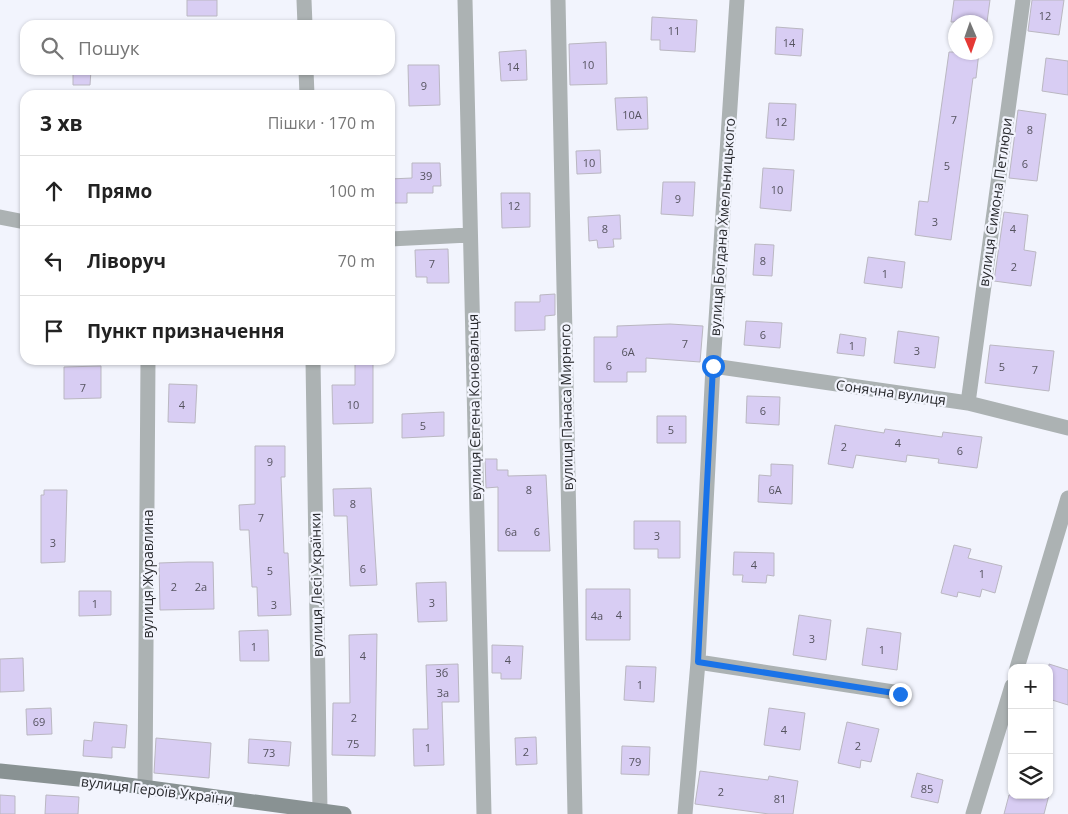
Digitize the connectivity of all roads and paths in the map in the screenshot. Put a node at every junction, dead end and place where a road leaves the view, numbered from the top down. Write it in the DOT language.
graph roads {
  1 [pos="304,0"];
  2 [pos="465,0"];
  3 [pos="558,0"];
  4 [pos="737,0"];
  5 [pos="1023,0"];
  6 [pos="305,20"];
  7 [pos="306,75"];
  8 [pos="307,90"];
  9 [pos="0,217"];
  10 [pos="20,221"];
  11 [pos="469,236"];
  12 [pos="395,239"];
  13 [pos="148,365"];
  14 [pos="313,365"];
  15 [pos="713,366"];
  16 [pos="968,404"];
  17 [pos="1068,428"];
  18 [pos="1068,498"];
  19 [pos="698,662"];
  20 [pos="1018,664"];
  21 [pos="900,694"];
  22 [pos="1008,699"];
  23 [pos="0,771"];
  24 [pos="145,788"];
  25 [pos="320,811"];
  26 [pos="344,814"];
  27 [pos="484,814"];
  28 [pos="575,814"];
  29 [pos="685,814"];
  30 [pos="973,814"];
  1 -- 6 [label="street"];
  2 -- 11 [label="street, вулиця Євгена Коновальця"];
  3 -- 28 [label="street, вулиця Панаса Мирного"];
  4 -- 15 [label="street, вулиця Богдана Хмельницького"];
  5 -- 16 [label="street, вулиця Симона Петлюри"];
  7 -- 8 [label="street"];
  9 -- 10 [label="street"];
  11 -- 12 [label="street"];
  11 -- 27 [label="street, вулиця Євгена Коновальця"];
  13 -- 24 [label="street, вулиця Журавлина"];
  14 -- 25 [label="street, вулиця Лесі Українки"];
  15 -- 16 [label="street, Сонячна вулиця"];
  15 -- 19 [label="street, вулиця Богдана Хмельницького"];
  16 -- 17 [label="street, Сонячна вулиця"];
  18 -- 20 [label="street"];
  19 -- 21 [label="street"];
  19 -- 29 [label="street, вулиця Богдана Хмельницького"];
  22 -- 30 [label="street"];
  23 -- 24 [label="street, вулиця Героїв України"];
  24 -- 25 [label="street, вулиця Героїв України"];
  25 -- 26 [label="street, вулиця Героїв України"];
}
